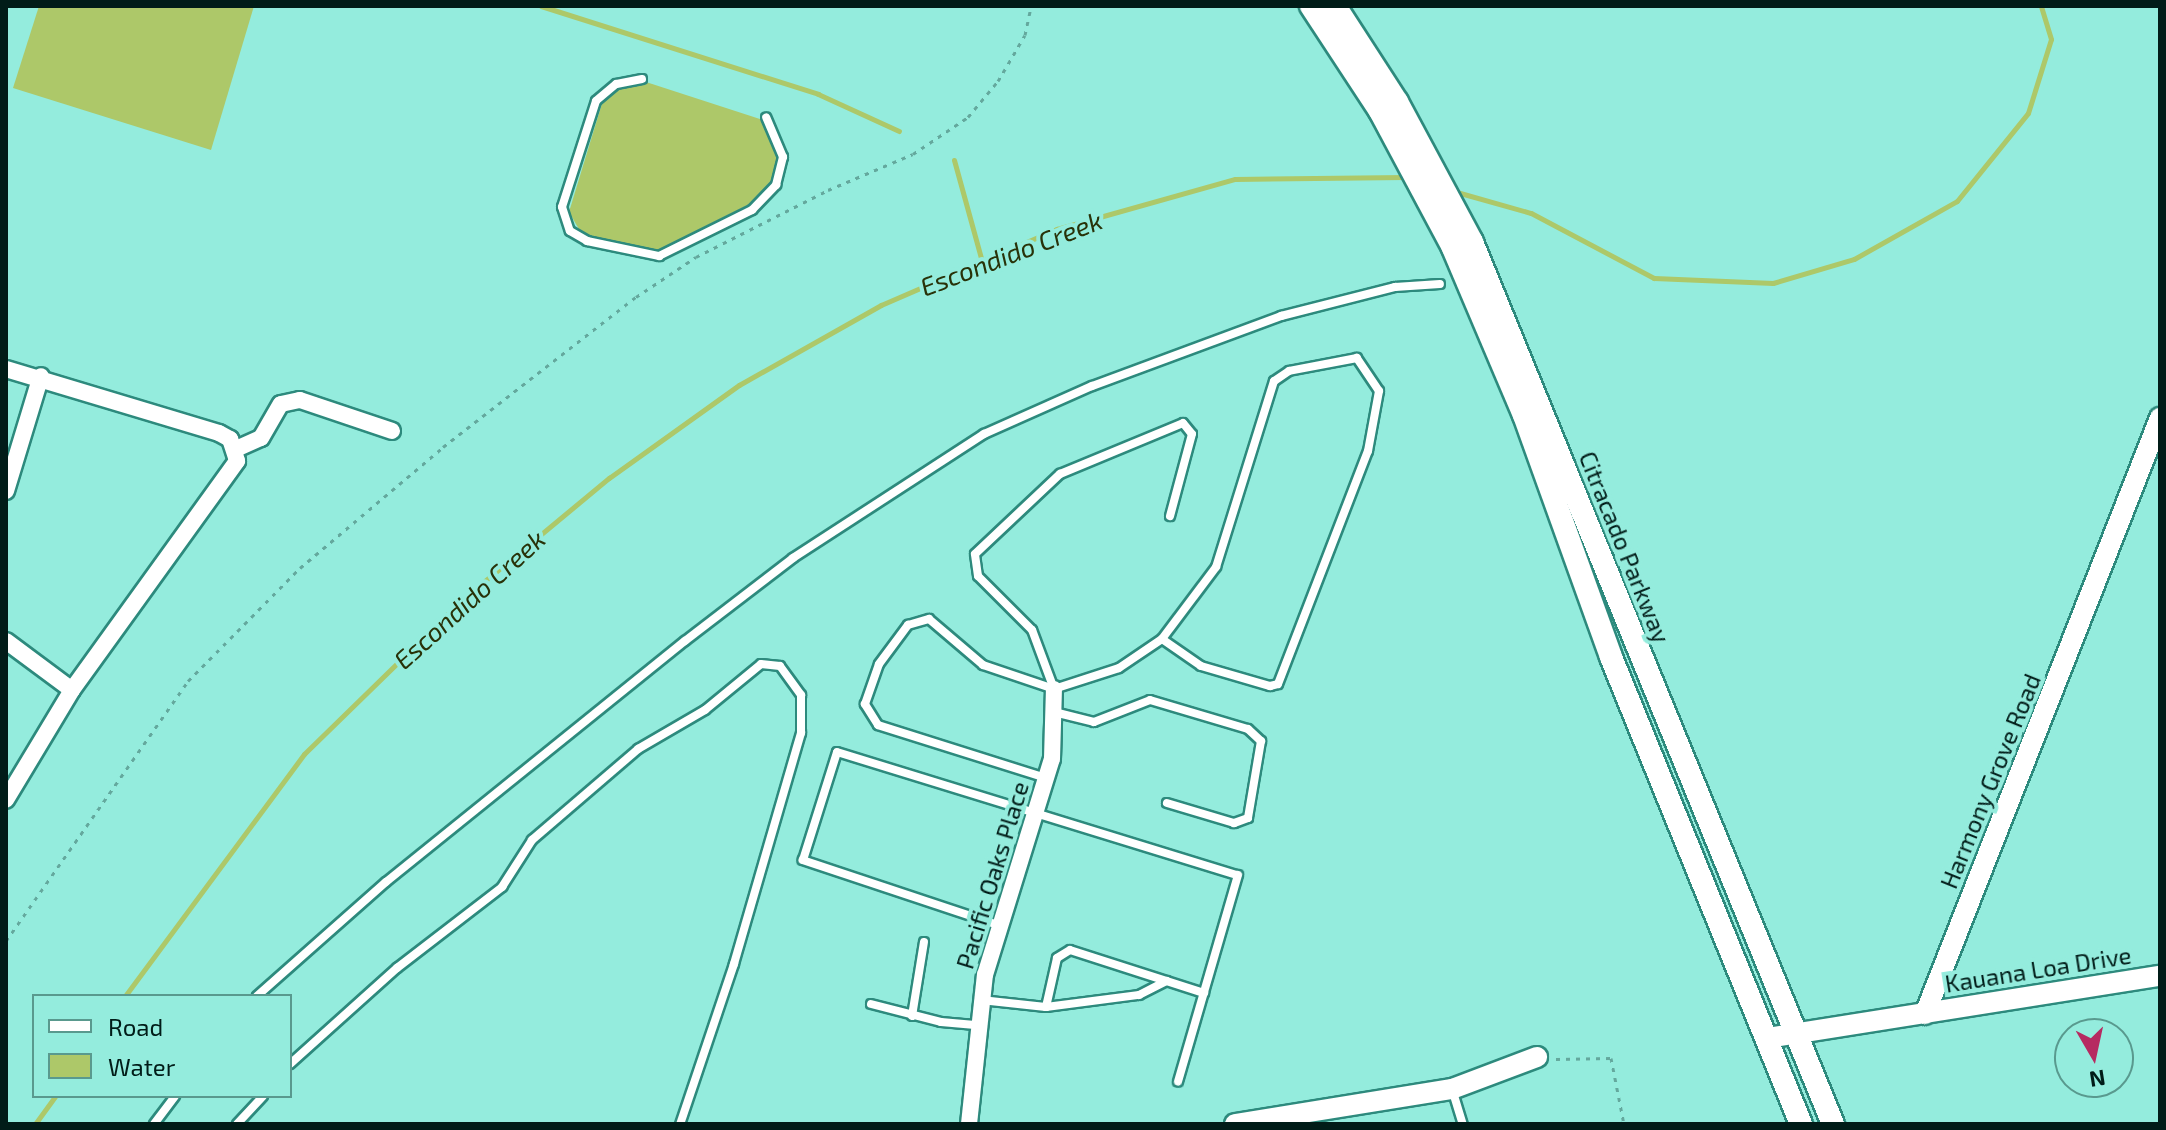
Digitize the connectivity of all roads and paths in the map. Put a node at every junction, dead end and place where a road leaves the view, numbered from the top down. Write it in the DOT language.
graph roads {
  1 [pos="1031,6"];
  2 [pos="1311,6"];
  3 [pos="1335,6"];
  4 [pos="1340,30"];
  5 [pos="642,79"];
  6 [pos="766,117"];
  7 [pos="1463,245"];
  8 [pos="1440,284"];
  9 [pos="6,369"];
  10 [pos="41,376"];
  11 [pos="2160,418"];
  12 [pos="392,431"];
  13 [pos="236,449"];
  14 [pos="6,491"];
  15 [pos="1170,516"];
  16 [pos="1162,639"];
  17 [pos="6,641"];
  18 [pos="1054,689"];
  19 [pos="72,690"];
  20 [pos="1054,712"];
  21 [pos="1046,778"];
  22 [pos="6,800"];
  23 [pos="1167,803"];
  24 [pos="1036,810"];
  25 [pos="998,925"];
  26 [pos="6,941"];
  27 [pos="924,942"];
  28 [pos="2160,976"];
  29 [pos="1167,981"];
  30 [pos="1204,993"];
  31 [pos="259,994"];
  32 [pos="981,1000"];
  33 [pos="871,1004"];
  34 [pos="1046,1007"];
  35 [pos="1925,1014"];
  36 [pos="912,1016"];
  37 [pos="978,1025"];
  38 [pos="1796,1034"];
  39 [pos="1767,1038"];
  40 [pos="1537,1057"];
  41 [pos="292,1062"];
  42 [pos="1178,1081"];
  43 [pos="1452,1089"];
  44 [pos="174,1098"];
  45 [pos="261,1098"];
  46 [pos="154,1124"];
  47 [pos="237,1124"];
  48 [pos="680,1124"];
  49 [pos="969,1124"];
  50 [pos="1235,1124"];
  51 [pos="1463,1124"];
  52 [pos="1624,1124"];
  53 [pos="1801,1124"];
  54 [pos="1833,1124"];
  1 -- 26 [label="path"];
  2 -- 4 [label="main road, Citracado Parkway"];
  3 -- 4 [label="main road, Citracado Parkway"];
  4 -- 7 [label="main road, Citracado Parkway"];
  5 -- 6 [label="lane"];
  7 -- 38 [label="main road, Citracado Parkway"];
  7 -- 39 [label="main road, Citracado Parkway"];
  8 -- 31 [label="lane"];
  9 -- 10 [label="street"];
  10 -- 13 [label="street"];
  10 -- 14 [label="street"];
  11 -- 35 [label="street, Harmony Grove Road"];
  12 -- 13 [label="street"];
  13 -- 19 [label="street"];
  15 -- 18 [label="lane"];
  16 -- 16 [label="lane"];
  16 -- 18 [label="lane"];
  17 -- 19 [label="street"];
  18 -- 20 [label="street, Pacific Oaks Place"];
  18 -- 21 [label="lane"];
  19 -- 22 [label="street"];
  20 -- 21 [label="street, Pacific Oaks Place"];
  20 -- 23 [label="lane"];
  21 -- 24 [label="street, Pacific Oaks Place"];
  24 -- 25 [label="street, Pacific Oaks Place"];
  24 -- 25 [label="lane"];
  24 -- 30 [label="lane"];
  25 -- 32 [label="street, Pacific Oaks Place"];
  27 -- 36 [label="lane"];
  28 -- 35 [label="street, Kauana Loa Drive"];
  29 -- 30 [label="lane"];
  29 -- 34 [label="lane"];
  29 -- 34 [label="lane"];
  30 -- 42 [label="lane"];
  32 -- 34 [label="lane"];
  32 -- 37 [label="street, Pacific Oaks Place"];
  33 -- 36 [label="lane"];
  35 -- 38 [label="street"];
  36 -- 37 [label="lane"];
  37 -- 49 [label="street, Pacific Oaks Place"];
  38 -- 39 [label="street"];
  38 -- 54 [label="main road, Citracado Parkway"];
  39 -- 53 [label="main road, Citracado Parkway"];
  40 -- 43 [label="street"];
  40 -- 52 [label="path"];
  41 -- 48 [label="lane"];
  43 -- 50 [label="street"];
  43 -- 51 [label="lane"];
  44 -- 46 [label="lane"];
  45 -- 47 [label="lane"];
}
